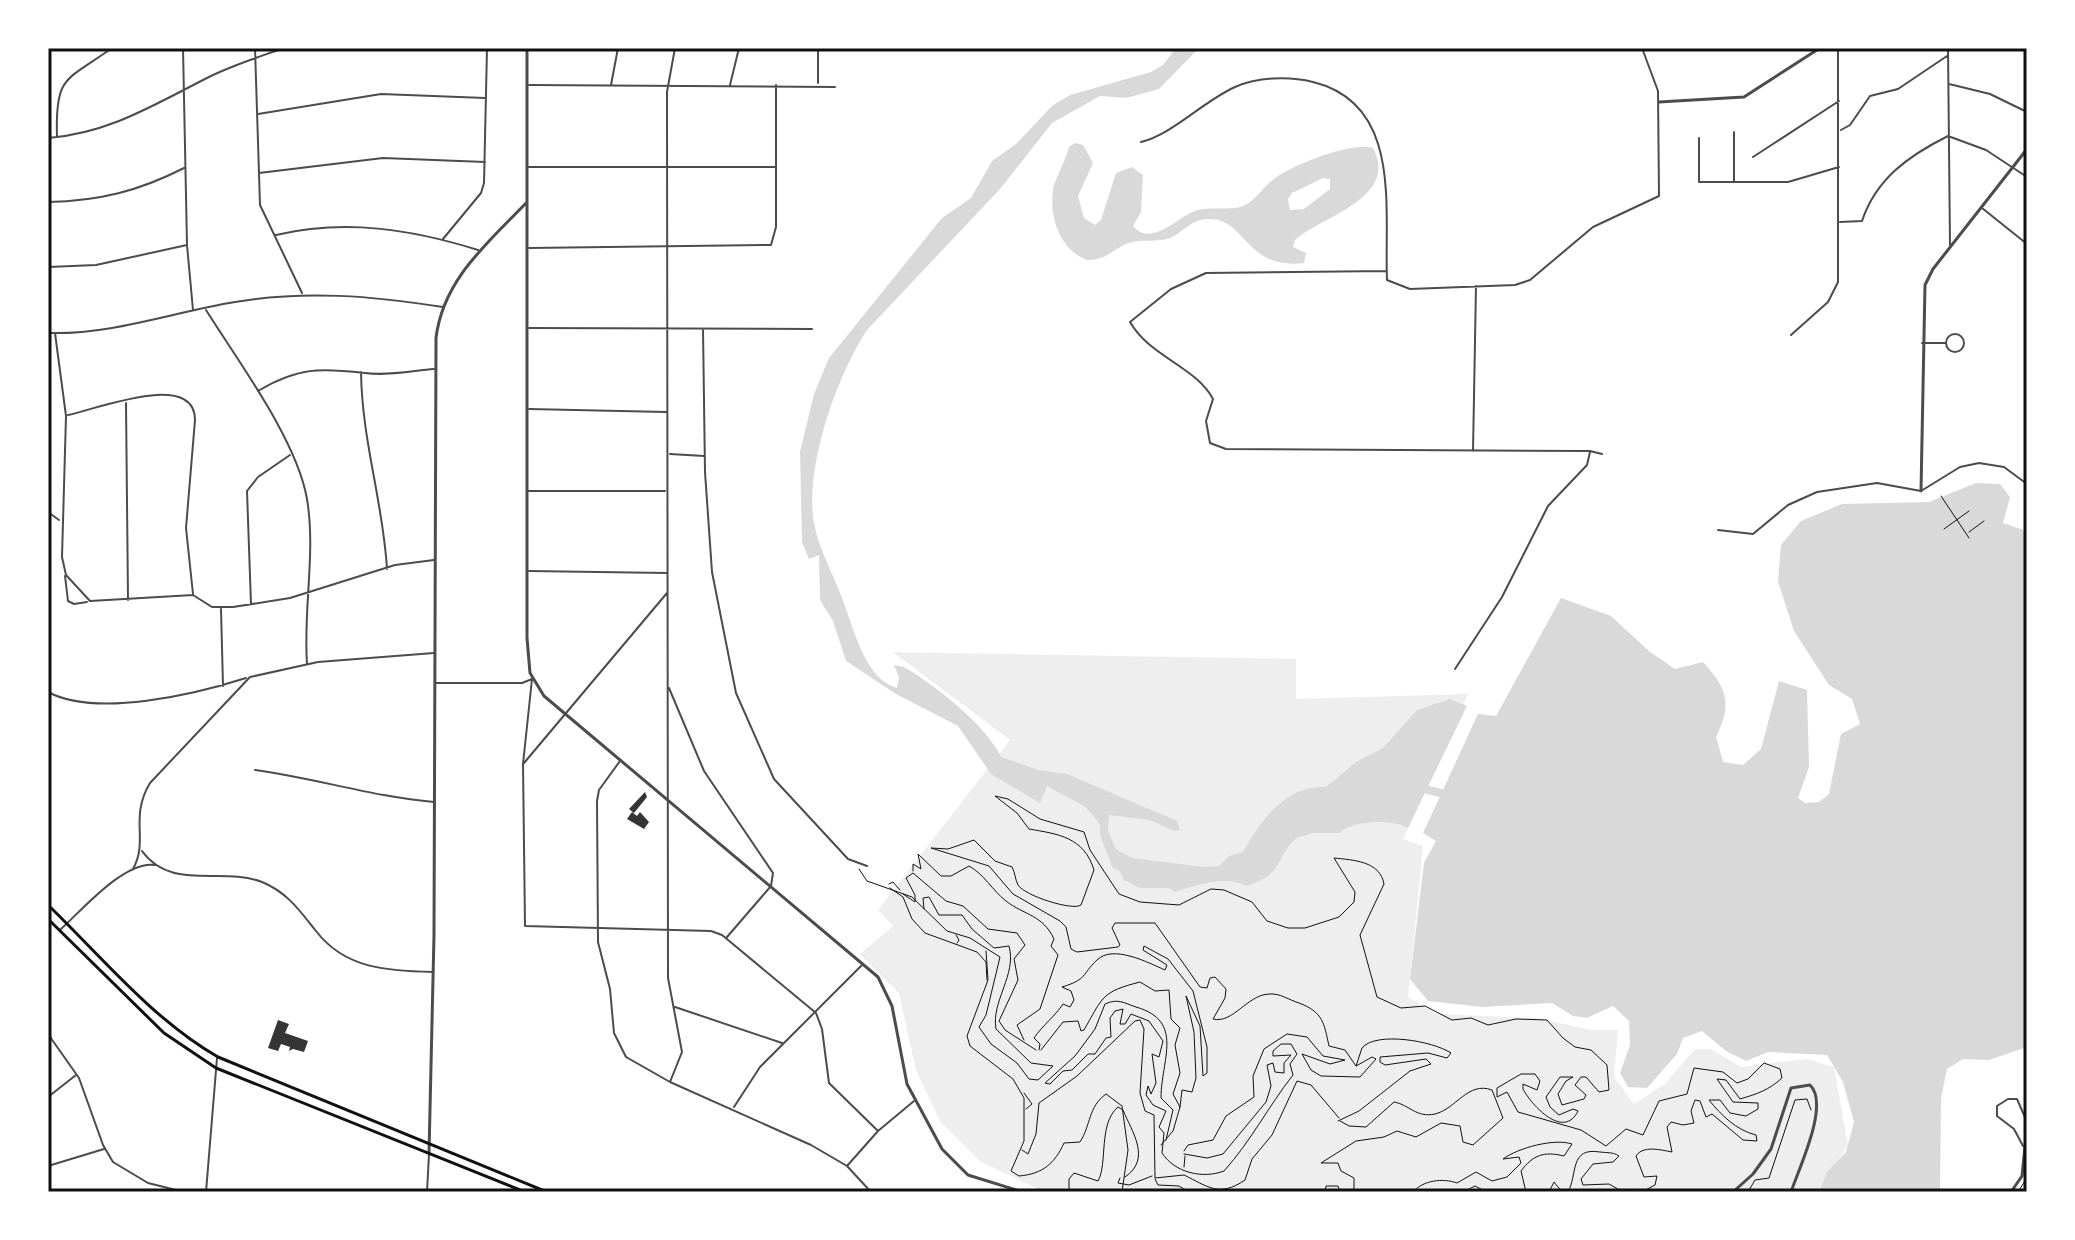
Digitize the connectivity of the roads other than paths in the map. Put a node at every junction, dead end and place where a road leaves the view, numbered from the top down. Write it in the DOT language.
graph roads {
  1 [pos="112,48"];
  2 [pos="183,48"];
  3 [pos="255,48"];
  4 [pos="284,48"];
  5 [pos="487,48"];
  6 [pos="527,48"];
  7 [pos="618,48"];
  8 [pos="675,48"];
  9 [pos="739,48"];
  10 [pos="818,48"];
  11 [pos="1642,48"];
  12 [pos="1820,48"];
  13 [pos="1838,48"];
  14 [pos="1948,48"];
  15 [pos="1948,56"];
  16 [pos="256,58"];
  17 [pos="1948,83"];
  18 [pos="528,85"];
  19 [pos="611,85"];
  20 [pos="667,85"];
  21 [pos="730,85"];
  22 [pos="776,85"];
  23 [pos="818,85"];
  24 [pos="835,87"];
  25 [pos="185,90"];
  26 [pos="485,98"];
  27 [pos="1840,101"];
  28 [pos="1659,102"];
  29 [pos="2027,112"];
  30 [pos="257,114"];
  31 [pos="1840,131"];
  32 [pos="1734,132"];
  33 [pos="1948,136"];
  34 [pos="48,138"];
  35 [pos="57,138"];
  36 [pos="1699,138"];
  37 [pos="1141,142"];
  38 [pos="2027,149"];
  39 [pos="1753,157"];
  40 [pos="485,162"];
  41 [pos="186,167"];
  42 [pos="526,167"];
  43 [pos="667,167"];
  44 [pos="776,167"];
  45 [pos="1839,167"];
  46 [pos="2014,167"];
  47 [pos="258,173"];
  48 [pos="2027,177"];
  49 [pos="1734,182"];
  50 [pos="48,202"];
  51 [pos="527,202"];
  52 [pos="1981,207"];
  53 [pos="1839,222"];
  54 [pos="275,236"];
  55 [pos="443,239"];
  56 [pos="2027,244"];
  57 [pos="187,245"];
  58 [pos="1950,245"];
  59 [pos="667,247"];
  60 [pos="528,248"];
  61 [pos="481,251"];
  62 [pos="48,267"];
  63 [pos="1387,271"];
  64 [pos="1476,285"];
  65 [pos="303,294"];
  66 [pos="443,307"];
  67 [pos="205,309"];
  68 [pos="193,312"];
  69 [pos="528,328"];
  70 [pos="668,329"];
  71 [pos="703,329"];
  72 [pos="812,329"];
  73 [pos="48,333"];
  74 [pos="55,333"];
  75 [pos="1791,335"];
  76 [pos="1922,343"];
  77 [pos="1946,343"];
  78 [pos="435,369"];
  79 [pos="361,372"];
  80 [pos="256,391"];
  81 [pos="126,402"];
  82 [pos="527,409"];
  83 [pos="668,412"];
  84 [pos="66,416"];
  85 [pos="1473,451"];
  86 [pos="1590,451"];
  87 [pos="668,454"];
  88 [pos="1602,454"];
  89 [pos="291,455"];
  90 [pos="705,456"];
  91 [pos="2027,484"];
  92 [pos="526,491"];
  93 [pos="668,491"];
  94 [pos="1921,491"];
  95 [pos="48,512"];
  96 [pos="60,520"];
  97 [pos="1718,530"];
  98 [pos="435,560"];
  99 [pos="387,569"];
  100 [pos="528,571"];
  101 [pos="667,573"];
  102 [pos="66,575"];
  103 [pos="306,593"];
  104 [pos="668,593"];
  105 [pos="193,595"];
  106 [pos="128,600"];
  107 [pos="90,601"];
  108 [pos="251,605"];
  109 [pos="221,608"];
  110 [pos="435,653"];
  111 [pos="307,664"];
  112 [pos="1455,669"];
  113 [pos="250,677"];
  114 [pos="532,679"];
  115 [pos="435,683"];
  116 [pos="668,685"];
  117 [pos="223,686"];
  118 [pos="48,692"];
  119 [pos="564,715"];
  120 [pos="621,760"];
  121 [pos="523,764"];
  122 [pos="255,770"];
  123 [pos="670,800"];
  124 [pos="435,802"];
  125 [pos="141,850"];
  126 [pos="156,865"];
  127 [pos="867,866"];
  128 [pos="133,869"];
  129 [pos="771,886"];
  130 [pos="48,905"];
  131 [pos="48,919"];
  132 [pos="67,923"];
  133 [pos="597,929"];
  134 [pos="59,930"];
  135 [pos="668,930"];
  136 [pos="728,939"];
  137 [pos="864,963"];
  138 [pos="433,972"];
  139 [pos="673,1006"];
  140 [pos="816,1013"];
  141 [pos="48,1034"];
  142 [pos="784,1044"];
  143 [pos="218,1057"];
  144 [pos="216,1068"];
  145 [pos="77,1074"];
  146 [pos="670,1082"];
  147 [pos="48,1097"];
  148 [pos="321,1100"];
  149 [pos="914,1101"];
  150 [pos="733,1108"];
  151 [pos="316,1109"];
  152 [pos="2027,1124"];
  153 [pos="878,1131"];
  154 [pos="429,1144"];
  155 [pos="2023,1146"];
  156 [pos="105,1149"];
  157 [pos="429,1153"];
  158 [pos="48,1166"];
  159 [pos="847,1166"];
  160 [pos="1002,1186"];
  161 [pos="184,1192"];
  162 [pos="206,1192"];
  163 [pos="427,1192"];
  164 [pos="525,1192"];
  165 [pos="547,1192"];
  166 [pos="871,1192"];
  167 [pos="999,1192"];
  168 [pos="1023,1192"];
  169 [pos="1733,1192"];
  170 [pos="1791,1192"];
  171 [pos="2011,1192"];
  1 -- 35 [label="street"];
  2 -- 25 [label="street"];
  3 -- 16 [label="street"];
  4 -- 16 [label="street"];
  5 -- 26 [label="street"];
  6 -- 18 [label="street"];
  7 -- 19 [label="street"];
  8 -- 20 [label="street"];
  9 -- 21 [label="street"];
  10 -- 23 [label="street"];
  11 -- 28 [label="street"];
  12 -- 28 [label="street"];
  13 -- 27 [label="street"];
  14 -- 15 [label="street"];
  15 -- 17 [label="street"];
  15 -- 31 [label="street"];
  16 -- 25 [label="street"];
  16 -- 30 [label="street"];
  17 -- 29 [label="street"];
  17 -- 33 [label="street"];
  18 -- 19 [label="street"];
  18 -- 42 [label="street"];
  19 -- 20 [label="street"];
  20 -- 21 [label="street"];
  20 -- 43 [label="street"];
  21 -- 22 [label="street"];
  22 -- 23 [label="street"];
  22 -- 44 [label="street"];
  23 -- 24 [label="street"];
  25 -- 35 [label="street"];
  25 -- 41 [label="street"];
  26 -- 30 [label="street"];
  26 -- 40 [label="street"];
  27 -- 31 [label="street"];
  27 -- 39 [label="street"];
  28 -- 64 [label="street"];
  30 -- 47 [label="street"];
  31 -- 45 [label="street"];
  32 -- 49 [label="street"];
  33 -- 46 [label="street"];
  33 -- 53 [label="street"];
  33 -- 58 [label="street"];
  34 -- 35 [label="street"];
  36 -- 49 [label="street"];
  37 -- 63 [label="street"];
  38 -- 46 [label="street"];
  40 -- 47 [label="street"];
  40 -- 55 [label="street"];
  41 -- 50 [label="street"];
  41 -- 57 [label="street"];
  42 -- 43 [label="street"];
  42 -- 51 [label="street"];
  43 -- 44 [label="street"];
  43 -- 59 [label="street"];
  44 -- 59 [label="street"];
  45 -- 49 [label="street"];
  45 -- 53 [label="street"];
  46 -- 48 [label="street"];
  46 -- 52 [label="street"];
  47 -- 54 [label="street"];
  51 -- 60 [label="street"];
  51 -- 61 [label="street"];
  52 -- 56 [label="street"];
  52 -- 58 [label="street"];
  53 -- 75 [label="street"];
  54 -- 55 [label="street"];
  54 -- 65 [label="street"];
  55 -- 61 [label="street"];
  57 -- 62 [label="street"];
  57 -- 68 [label="street"];
  58 -- 76 [label="street"];
  59 -- 60 [label="street"];
  59 -- 70 [label="street"];
  60 -- 69 [label="street"];
  61 -- 66 [label="street"];
  63 -- 64 [label="street"];
  63 -- 85 [label="street"];
  64 -- 85 [label="street"];
  65 -- 66 [label="street"];
  65 -- 67 [label="street"];
  66 -- 78 [label="street"];
  67 -- 68 [label="street"];
  67 -- 80 [label="street"];
  68 -- 74 [label="street"];
  69 -- 70 [label="street"];
  69 -- 82 [label="street"];
  70 -- 71 [label="street"];
  70 -- 83 [label="street"];
  71 -- 72 [label="street"];
  71 -- 90 [label="street"];
  73 -- 74 [label="street"];
  74 -- 84 [label="street"];
  76 -- 77 [label="street"];
  76 -- 94 [label="street"];
  77 -- 77 [label="street"];
  78 -- 79 [label="street"];
  78 -- 98 [label="street"];
  79 -- 80 [label="street"];
  79 -- 99 [label="street"];
  80 -- 89 [label="street"];
  81 -- 84 [label="street"];
  81 -- 105 [label="street"];
  81 -- 106 [label="street"];
  82 -- 83 [label="street"];
  82 -- 92 [label="street"];
  83 -- 87 [label="street"];
  84 -- 96 [label="street"];
  85 -- 86 [label="street"];
  86 -- 88 [label="street"];
  86 -- 112 [label="street"];
  87 -- 90 [label="street"];
  87 -- 93 [label="street"];
  89 -- 103 [label="street"];
  89 -- 108 [label="street"];
  90 -- 127 [label="street"];
  91 -- 94 [label="street"];
  92 -- 93 [label="street"];
  92 -- 100 [label="street"];
  93 -- 101 [label="street"];
  94 -- 97 [label="street"];
  95 -- 96 [label="street"];
  96 -- 102 [label="street"];
  98 -- 99 [label="street"];
  98 -- 110 [label="street"];
  99 -- 103 [label="street"];
  100 -- 101 [label="street"];
  100 -- 114 [label="street"];
  101 -- 104 [label="street"];
  102 -- 107 [label="street"];
  102 -- 107 [label="street"];
  103 -- 108 [label="street"];
  103 -- 111 [label="street"];
  104 -- 116 [label="street"];
  104 -- 119 [label="street"];
  105 -- 106 [label="street"];
  105 -- 109 [label="street"];
  106 -- 107 [label="street"];
  108 -- 109 [label="street"];
  109 -- 117 [label="street"];
  110 -- 111 [label="street"];
  110 -- 115 [label="street"];
  111 -- 113 [label="street"];
  113 -- 117 [label="street"];
  113 -- 125 [label="street"];
  114 -- 115 [label="street"];
  114 -- 119 [label="street"];
  114 -- 121 [label="street"];
  115 -- 124 [label="street"];
  116 -- 123 [label="street"];
  116 -- 129 [label="street"];
  117 -- 118 [label="street"];
  119 -- 120 [label="street"];
  119 -- 121 [label="street"];
  120 -- 123 [label="street"];
  120 -- 133 [label="street"];
  121 -- 133 [label="street"];
  122 -- 124 [label="street"];
  123 -- 129 [label="street"];
  123 -- 135 [label="street"];
  124 -- 138 [label="street"];
  125 -- 126 [label="street"];
  125 -- 128 [label="street"];
  126 -- 128 [label="street"];
  126 -- 138 [label="street"];
  128 -- 132 [label="street"];
  129 -- 136 [label="street"];
  129 -- 137 [label="street"];
  130 -- 132 [label="main road"];
  131 -- 134 [label="main road"];
  132 -- 134 [label="street"];
  132 -- 143 [label="main road"];
  133 -- 135 [label="street"];
  133 -- 146 [label="street"];
  134 -- 144 [label="main road"];
  135 -- 136 [label="street"];
  135 -- 139 [label="street"];
  136 -- 140 [label="street"];
  137 -- 140 [label="street"];
  137 -- 149 [label="street"];
  138 -- 154 [label="street"];
  139 -- 142 [label="street"];
  139 -- 146 [label="street"];
  140 -- 142 [label="street"];
  140 -- 153 [label="street"];
  141 -- 145 [label="street"];
  142 -- 150 [label="street"];
  143 -- 144 [label="street"];
  143 -- 148 [label="main road"];
  144 -- 151 [label="main road"];
  144 -- 162 [label="street"];
  145 -- 147 [label="street"];
  145 -- 156 [label="street"];
  146 -- 150 [label="street"];
  148 -- 151 [label="main road"];
  148 -- 154 [label="main road"];
  149 -- 153 [label="street"];
  149 -- 160 [label="street"];
  150 -- 159 [label="street"];
  151 -- 157 [label="main road"];
  152 -- 155 [label="street"];
  152 -- 155 [label="street"];
  153 -- 159 [label="street"];
  154 -- 157 [label="street"];
  154 -- 165 [label="main road"];
  155 -- 171 [label="street"];
  156 -- 158 [label="street"];
  156 -- 161 [label="street"];
  157 -- 163 [label="street"];
  157 -- 164 [label="main road"];
  159 -- 166 [label="street"];
  160 -- 167 [label="street"];
  160 -- 168 [label="street"];
  169 -- 170 [label="street"];
}
